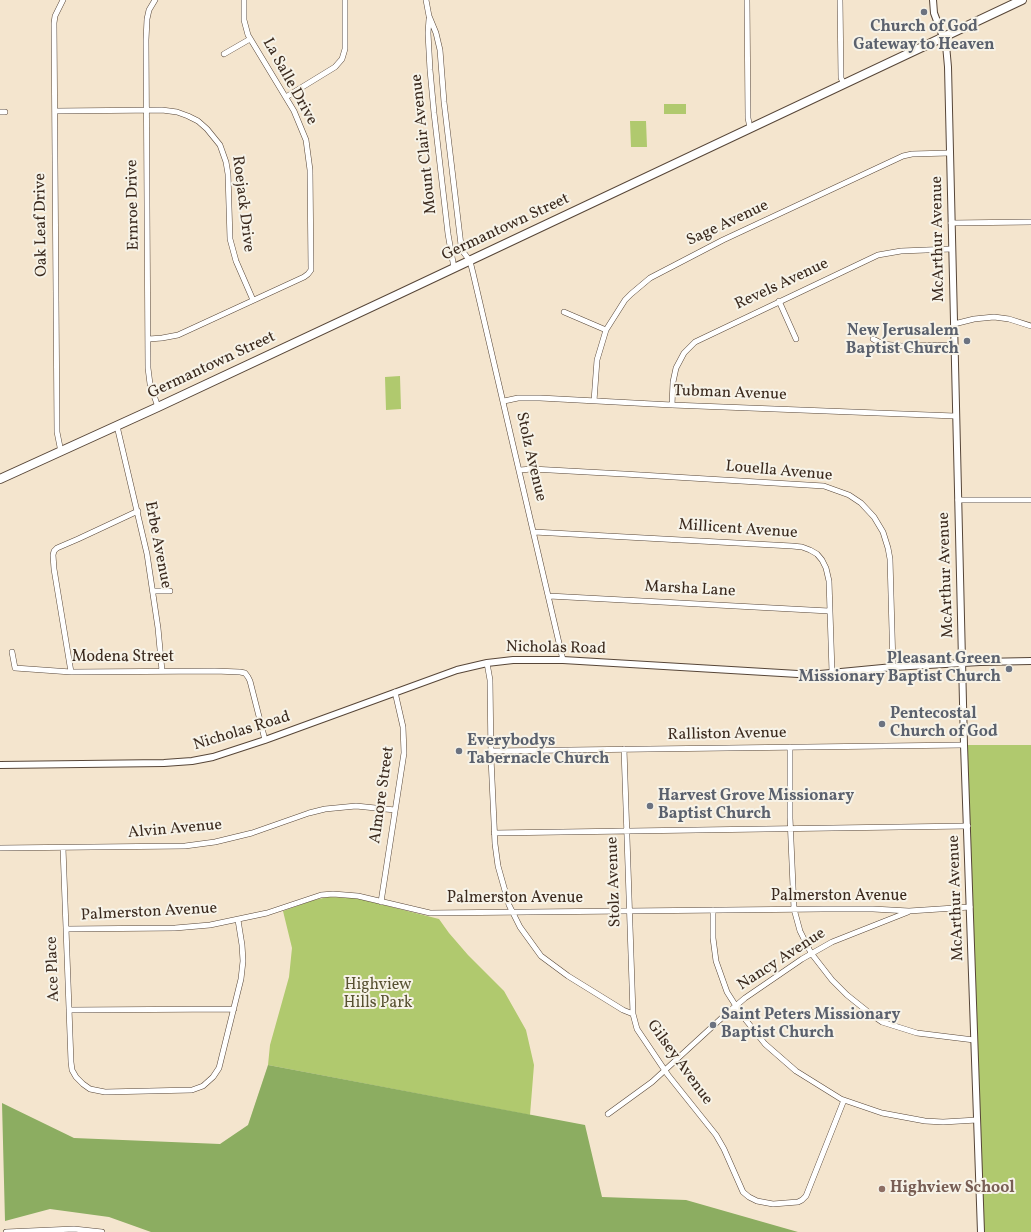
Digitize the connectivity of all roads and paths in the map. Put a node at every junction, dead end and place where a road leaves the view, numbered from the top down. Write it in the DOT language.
graph roads {
  1 [pos="63,0"];
  2 [pos="244,0"];
  3 [pos="345,0"];
  4 [pos="426,0"];
  5 [pos="747,0"];
  6 [pos="840,0"];
  7 [pos="933,0"];
  8 [pos="1020,0"];
  9 [pos="152,1"];
  10 [pos="429,16"];
  11 [pos="943,37"];
  12 [pos="250,39"];
  13 [pos="224,54"];
  14 [pos="844,84"];
  15 [pos="286,97"];
  16 [pos="147,110"];
  17 [pos="55,111"];
  18 [pos="750,128"];
  19 [pos="949,153"];
  20 [pos="1031,222"];
  21 [pos="951,223"];
  22 [pos="951,249"];
  23 [pos="470,261"];
  24 [pos="454,268"];
  25 [pos="253,300"];
  26 [pos="779,301"];
  27 [pos="564,312"];
  28 [pos="954,324"];
  29 [pos="1031,326"];
  30 [pos="606,330"];
  31 [pos="149,339"];
  32 [pos="796,339"];
  33 [pos="873,339"];
  34 [pos="954,345"];
  35 [pos="504,401"];
  36 [pos="594,401"];
  37 [pos="672,405"];
  38 [pos="158,407"];
  39 [pos="955,416"];
  40 [pos="117,426"];
  41 [pos="61,452"];
  42 [pos="520,470"];
  43 [pos="0,479"];
  44 [pos="958,500"];
  45 [pos="1031,500"];
  46 [pos="138,511"];
  47 [pos="534,532"];
  48 [pos="153,591"];
  49 [pos="170,591"];
  50 [pos="549,596"];
  51 [pos="829,610"];
  52 [pos="12,652"];
  53 [pos="563,660"];
  54 [pos="1031,661"];
  55 [pos="487,663"];
  56 [pos="962,664"];
  57 [pos="893,666"];
  58 [pos="162,671"];
  59 [pos="71,672"];
  60 [pos="832,672"];
  61 [pos="396,692"];
  62 [pos="265,740"];
  63 [pos="964,745"];
  64 [pos="790,747"];
  65 [pos="624,749"];
  66 [pos="491,751"];
  67 [pos="0,765"];
  68 [pos="395,810"];
  69 [pos="968,826"];
  70 [pos="790,828"];
  71 [pos="626,830"];
  72 [pos="494,833"];
  73 [pos="0,848"];
  74 [pos="63,848"];
  75 [pos="381,902"];
  76 [pos="970,907"];
  77 [pos="794,909"];
  78 [pos="713,910"];
  79 [pos="512,912"];
  80 [pos="629,912"];
  81 [pos="909,912"];
  82 [pos="238,920"];
  83 [pos="66,929"];
  84 [pos="811,953"];
  85 [pos="736,1006"];
  86 [pos="234,1009"];
  87 [pos="69,1010"];
  88 [pos="633,1014"];
  89 [pos="974,1040"];
  90 [pos="665,1070"];
  91 [pos="844,1100"];
  92 [pos="608,1114"];
  93 [pos="977,1120"];
  94 [pos="6,1232"];
  95 [pos="102,1232"];
  96 [pos="981,1232"];
  1 -- 17 [label="street, Oak Leaf Drive"];
  2 -- 12 [label="street, La Salle Drive"];
  3 -- 15 [label="street"];
  4 -- 10 [label="street, Mount Clair Avenue"];
  5 -- 18 [label="street"];
  6 -- 14 [label="street"];
  7 -- 11 [label="street, McArthur Avenue"];
  8 -- 11 [label="main road, Germantown Street"];
  9 -- 16 [label="street, Ernroe Drive"];
  10 -- 23 [label="street, Mount Clair Avenue"];
  10 -- 24 [label="street, Mount Clair Avenue"];
  11 -- 14 [label="main road, Germantown Street"];
  11 -- 19 [label="street, McArthur Avenue"];
  12 -- 13 [label="street"];
  12 -- 15 [label="street, La Salle Drive"];
  14 -- 18 [label="main road, Germantown Street"];
  15 -- 25 [label="street, La Salle Drive"];
  16 -- 17 [label="street, Roejack Drive"];
  16 -- 25 [label="street, Roejack Drive"];
  16 -- 31 [label="street, Ernroe Drive"];
  17 -- 41 [label="street, Oak Leaf Drive"];
  18 -- 23 [label="main road, Germantown Street"];
  19 -- 21 [label="street, McArthur Avenue"];
  19 -- 30 [label="street, Sage Avenue"];
  20 -- 21 [label="street"];
  21 -- 22 [label="street, McArthur Avenue"];
  22 -- 26 [label="street, Revels Avenue"];
  22 -- 28 [label="street, McArthur Avenue"];
  23 -- 24 [label="main road, Germantown Street"];
  23 -- 35 [label="street, Stolz Avenue"];
  24 -- 38 [label="main road, Germantown Street"];
  25 -- 31 [label="street"];
  26 -- 32 [label="street"];
  26 -- 37 [label="street, Revels Avenue"];
  27 -- 30 [label="street"];
  28 -- 29 [label="street"];
  28 -- 34 [label="street, McArthur Avenue"];
  30 -- 36 [label="street, Sage Avenue"];
  31 -- 38 [label="street, Ernroe Drive"];
  33 -- 34 [label="street"];
  34 -- 39 [label="street, McArthur Avenue"];
  35 -- 36 [label="street, Tubman Avenue"];
  35 -- 42 [label="street, Stolz Avenue"];
  36 -- 37 [label="street, Tubman Avenue"];
  37 -- 39 [label="street, Tubman Avenue"];
  38 -- 40 [label="main road, Germantown Street"];
  39 -- 44 [label="street, McArthur Avenue"];
  40 -- 41 [label="main road, Germantown Street"];
  40 -- 46 [label="street, Erbe Avenue"];
  41 -- 43 [label="main road, Germantown Street"];
  42 -- 47 [label="street, Stolz Avenue"];
  42 -- 57 [label="street, Louella Avenue"];
  44 -- 45 [label="street"];
  44 -- 56 [label="street, McArthur Avenue"];
  46 -- 48 [label="street, Erbe Avenue"];
  46 -- 59 [label="street"];
  47 -- 50 [label="street, Stolz Avenue"];
  47 -- 51 [label="street, Millicent Avenue"];
  48 -- 49 [label="street"];
  48 -- 58 [label="street, Erbe Avenue"];
  50 -- 51 [label="street, Marsha Lane"];
  50 -- 53 [label="street, Stolz Avenue"];
  51 -- 60 [label="street, Millicent Avenue"];
  52 -- 59 [label="street, Modena Street"];
  53 -- 55 [label="street, Nicholas Road"];
  53 -- 60 [label="street, Nicholas Road"];
  54 -- 56 [label="street, Nicholas Road"];
  55 -- 61 [label="street, Nicholas Road"];
  55 -- 66 [label="street, Gilsey Avenue"];
  56 -- 57 [label="street, Nicholas Road"];
  56 -- 63 [label="street, McArthur Avenue"];
  57 -- 60 [label="street, Nicholas Road"];
  58 -- 59 [label="street, Modena Street"];
  58 -- 62 [label="street, Modena Street"];
  61 -- 62 [label="street, Nicholas Road"];
  61 -- 68 [label="street, Almore Street"];
  62 -- 67 [label="street, Nicholas Road"];
  63 -- 64 [label="street, Ralliston Avenue"];
  63 -- 69 [label="street, McArthur Avenue"];
  64 -- 65 [label="street, Ralliston Avenue"];
  64 -- 70 [label="street"];
  65 -- 66 [label="street, Ralliston Avenue"];
  65 -- 71 [label="street, Stolz Avenue"];
  66 -- 72 [label="street, Gilsey Avenue"];
  68 -- 74 [label="street, Alvin Avenue"];
  68 -- 75 [label="street, Almore Street"];
  69 -- 70 [label="street"];
  69 -- 76 [label="street, McArthur Avenue"];
  70 -- 71 [label="street"];
  70 -- 77 [label="street"];
  71 -- 72 [label="street"];
  71 -- 80 [label="street, Stolz Avenue"];
  72 -- 79 [label="street, Gilsey Avenue"];
  73 -- 74 [label="street, Alvin Avenue"];
  74 -- 83 [label="street, Ace Place"];
  75 -- 79 [label="street, Palmerston Avenue"];
  75 -- 82 [label="street, Palmerston Avenue"];
  76 -- 81 [label="street, Palmerston Avenue"];
  76 -- 89 [label="street, McArthur Avenue"];
  77 -- 78 [label="street, Palmerston Avenue"];
  77 -- 81 [label="street, Palmerston Avenue"];
  77 -- 84 [label="street"];
  78 -- 80 [label="street, Palmerston Avenue"];
  78 -- 85 [label="street"];
  79 -- 80 [label="street, Palmerston Avenue"];
  79 -- 88 [label="street, Gilsey Avenue"];
  80 -- 88 [label="street, Stolz Avenue"];
  81 -- 84 [label="street, Nancy Avenue"];
  82 -- 83 [label="street, Palmerston Avenue"];
  82 -- 86 [label="street"];
  83 -- 87 [label="street, Ace Place"];
  84 -- 85 [label="street, Nancy Avenue"];
  84 -- 89 [label="street"];
  85 -- 90 [label="street, Nancy Avenue"];
  85 -- 91 [label="street"];
  86 -- 87 [label="street"];
  86 -- 87 [label="street, Ace Place"];
  88 -- 90 [label="street, Gilsey Avenue"];
  89 -- 93 [label="street, McArthur Avenue"];
  90 -- 91 [label="street, Gilsey Avenue"];
  90 -- 92 [label="street, Nancy Avenue"];
  91 -- 93 [label="street"];
  93 -- 96 [label="street, McArthur Avenue"];
  94 -- 95 [label="street"];
}
